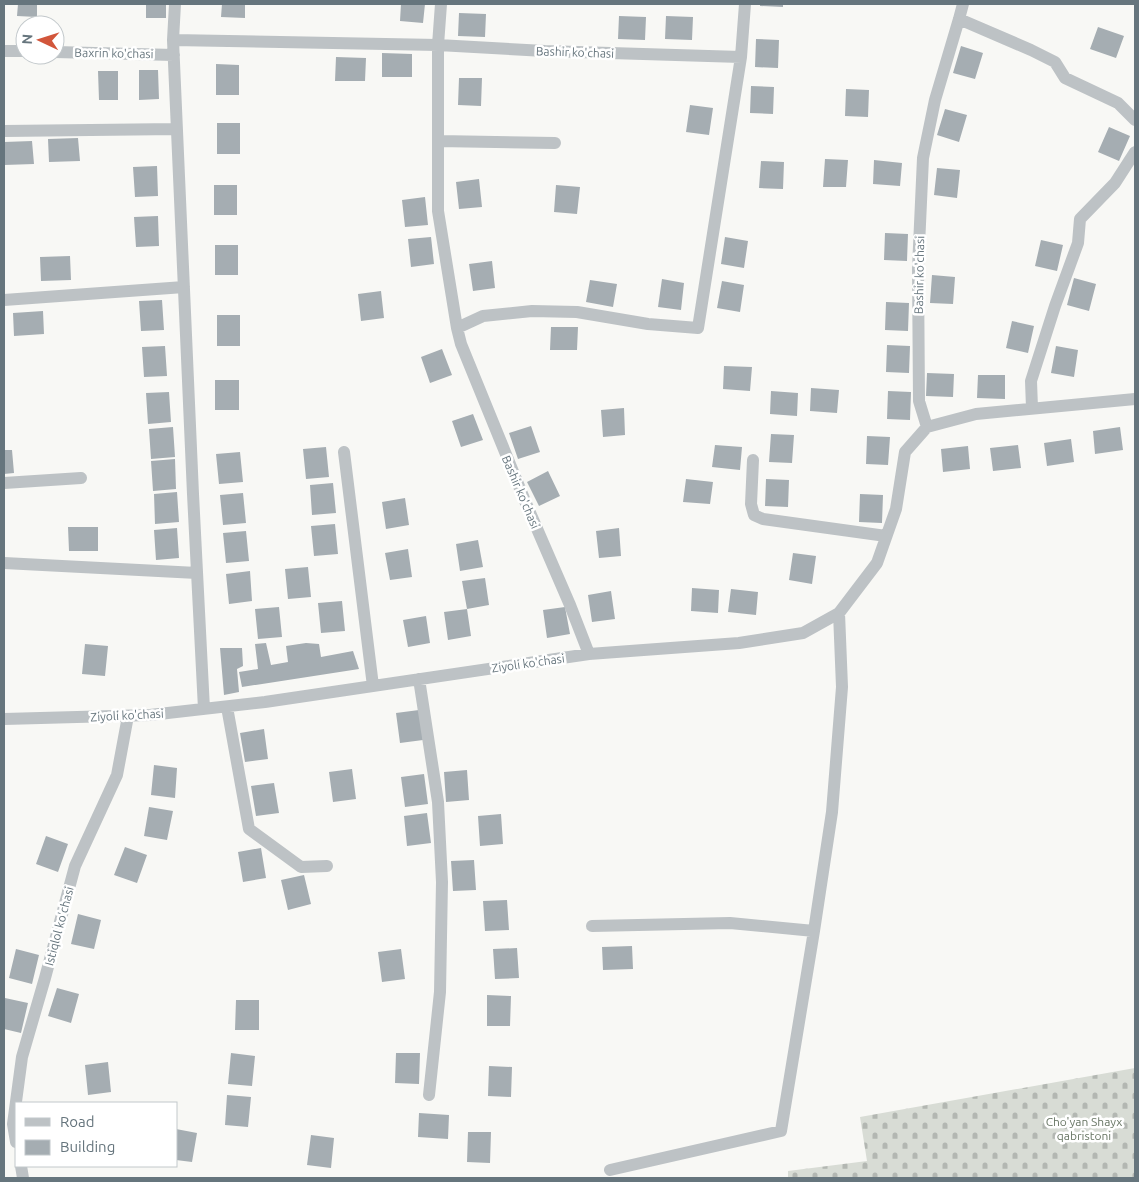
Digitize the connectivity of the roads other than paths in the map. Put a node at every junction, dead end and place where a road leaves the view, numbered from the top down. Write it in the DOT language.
graph roads {
  1 [pos="175,4"];
  2 [pos="441,4"];
  3 [pos="746,4"];
  4 [pos="963,4"];
  5 [pos="960,19"];
  6 [pos="173,40"];
  7 [pos="438,45"];
  8 [pos="65,52"];
  9 [pos="174,55"];
  10 [pos="741,56"];
  11 [pos="1135,120"];
  12 [pos="177,129"];
  13 [pos="4,131"];
  14 [pos="438,141"];
  15 [pos="555,143"];
  16 [pos="1135,152"];
  17 [pos="184,287"];
  18 [pos="4,300"];
  19 [pos="457,328"];
  20 [pos="1135,399"];
  21 [pos="1032,408"];
  22 [pos="927,427"];
  23 [pos="344,452"];
  24 [pos="752,460"];
  25 [pos="81,478"];
  26 [pos="4,483"];
  27 [pos="886,536"];
  28 [pos="4,563"];
  29 [pos="197,573"];
  30 [pos="839,613"];
  31 [pos="589,654"];
  32 [pos="419,679"];
  33 [pos="373,686"];
  34 [pos="227,706"];
  35 [pos="204,709"];
  36 [pos="128,716"];
  37 [pos="4,719"];
  38 [pos="327,866"];
  39 [pos="592,926"];
  40 [pos="814,931"];
  41 [pos="429,1095"];
  42 [pos="16,1102"];
  43 [pos="15,1109"];
  44 [pos="15,1136"];
  45 [pos="610,1170"];
  1 -- 6 [label="street"];
  2 -- 7 [label="street, Bashir ko'chasi"];
  3 -- 10 [label="street"];
  4 -- 5 [label="street, Bashir ko'chasi"];
  5 -- 11 [label="street"];
  5 -- 22 [label="street, Bashir ko'chasi"];
  6 -- 7 [label="street, Bashir ko'chasi"];
  6 -- 9 [label="street"];
  7 -- 10 [label="street, Bashir ko'chasi"];
  7 -- 14 [label="street, Bashir ko'chasi"];
  8 -- 9 [label="street, Baxrin ko'chasi"];
  9 -- 12 [label="street"];
  10 -- 19 [label="street"];
  12 -- 13 [label="street"];
  12 -- 17 [label="street"];
  14 -- 15 [label="street"];
  14 -- 19 [label="street, Bashir ko'chasi"];
  16 -- 21 [label="street"];
  17 -- 18 [label="street"];
  17 -- 29 [label="street"];
  19 -- 31 [label="street, Bashir ko'chasi"];
  20 -- 21 [label="street"];
  21 -- 22 [label="street"];
  22 -- 27 [label="street, Ziyoli ko'chasi"];
  23 -- 33 [label="street"];
  24 -- 27 [label="street"];
  25 -- 26 [label="street"];
  27 -- 30 [label="street, Ziyoli ko'chasi"];
  28 -- 29 [label="street"];
  29 -- 35 [label="street"];
  30 -- 31 [label="street, Ziyoli ko'chasi"];
  30 -- 40 [label="street"];
  31 -- 32 [label="street, Ziyoli ko'chasi"];
  32 -- 33 [label="street, Ziyoli ko'chasi"];
  32 -- 41 [label="street"];
  33 -- 34 [label="street, Ziyoli ko'chasi"];
  34 -- 35 [label="street, Ziyoli ko'chasi"];
  34 -- 38 [label="street"];
  35 -- 36 [label="street, Ziyoli ko'chasi"];
  36 -- 37 [label="street, Ziyoli ko'chasi"];
  36 -- 42 [label="street, Istiqlol ko'chasi"];
  39 -- 40 [label="street"];
  40 -- 45 [label="street"];
  43 -- 44 [label="street, Istiqlol ko'chasi"];
}
